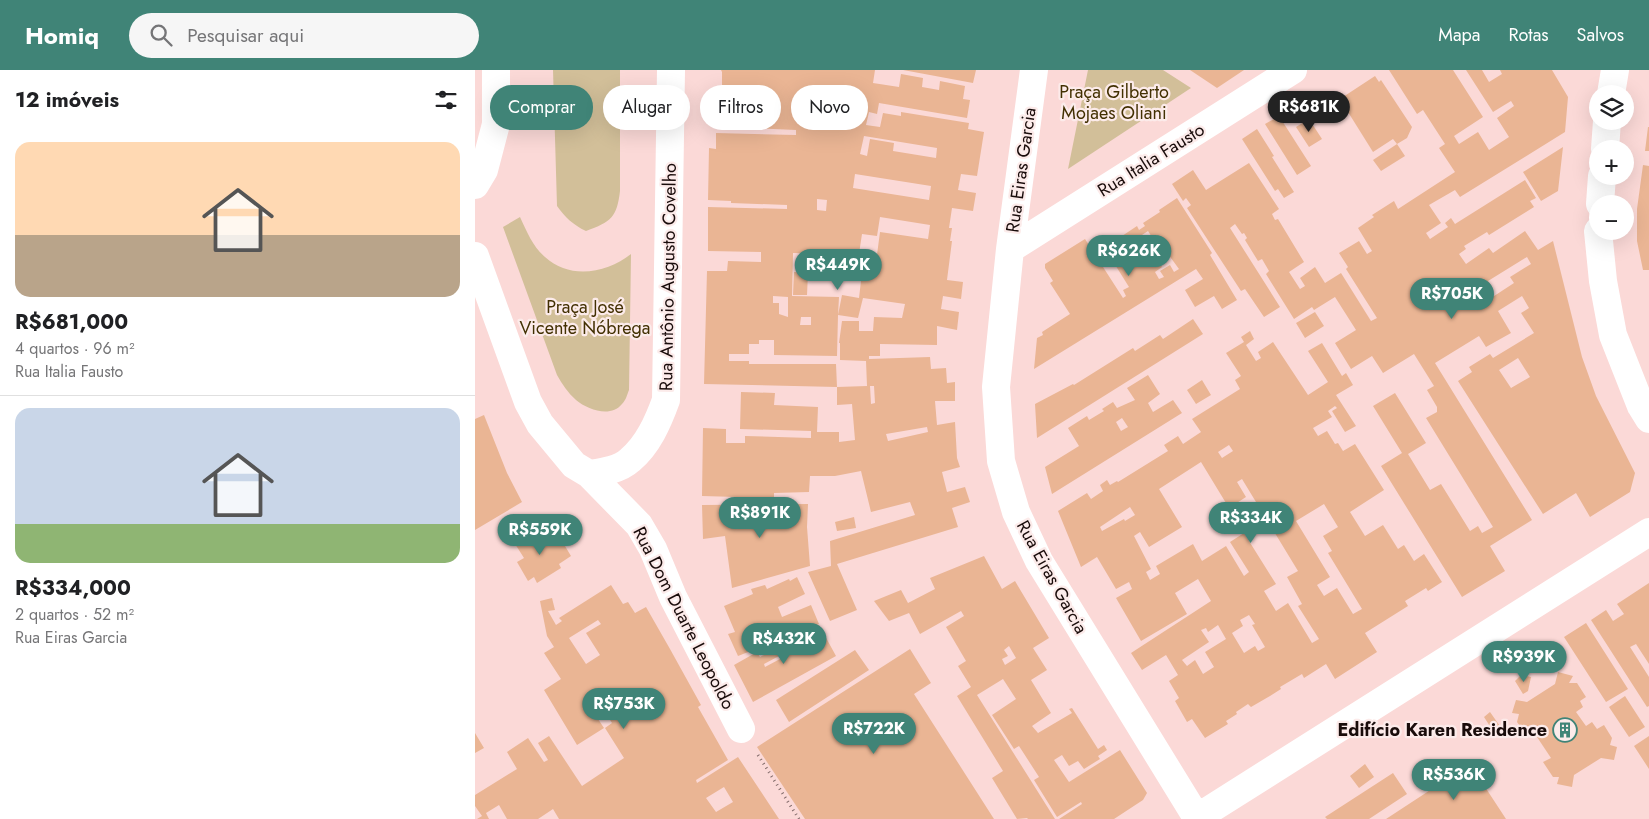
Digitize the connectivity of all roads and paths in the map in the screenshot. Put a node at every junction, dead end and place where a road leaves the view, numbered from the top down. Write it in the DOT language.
graph roads {
  1 [pos="496,70"];
  2 [pos="671,70"];
  3 [pos="1035,70"];
  4 [pos="1293,70"];
  5 [pos="1615,70"];
  6 [pos="1612,85"];
  7 [pos="475,185"];
  8 [pos="1599,240"];
  9 [pos="1010,249"];
  10 [pos="475,256"];
  11 [pos="1649,419"];
  12 [pos="589,474"];
  13 [pos="1649,532"];
  14 [pos="741,729"];
  15 [pos="1196,818"];
  16 [pos="799,819"];
  1 -- 7 [label="street"];
  2 -- 12 [label="street, Rua Antônio Augusto Covelho"];
  3 -- 9 [label="street, Rua Eiras Garcia"];
  4 -- 9 [label="street, Rua Italia Fausto"];
  5 -- 6 [label="street"];
  8 -- 11 [label="street"];
  9 -- 15 [label="street, Rua Eiras Garcia"];
  10 -- 12 [label="street, Rua Dom Duarte Leopoldo"];
  12 -- 14 [label="street, Rua Dom Duarte Leopoldo"];
  13 -- 15 [label="street"];
  14 -- 16 [label="path"];
}
